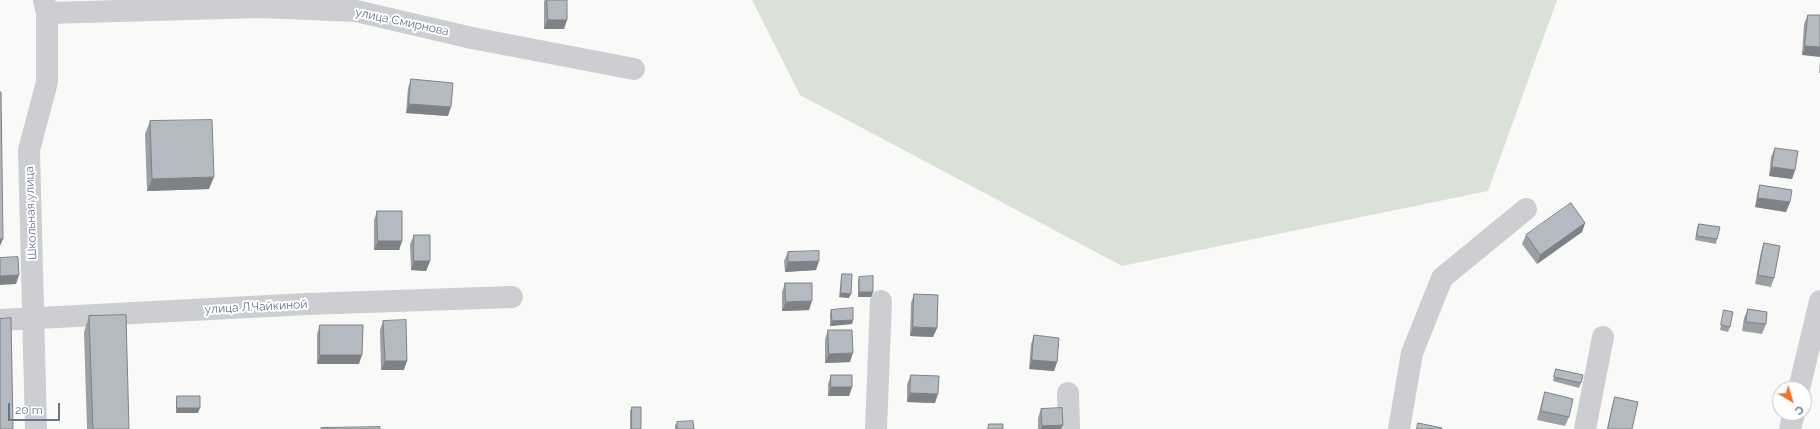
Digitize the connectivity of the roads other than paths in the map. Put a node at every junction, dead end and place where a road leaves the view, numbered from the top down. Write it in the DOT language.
graph roads {
  1 [pos="261,4"];
  2 [pos="46,6"];
  3 [pos="634,69"];
  4 [pos="1526,208"];
  5 [pos="512,297"];
  6 [pos="881,301"];
  7 [pos="1820,301"];
  8 [pos="34,319"];
  9 [pos="0,320"];
  10 [pos="1604,337"];
  11 [pos="1801,381"];
  12 [pos="1068,393"];
  13 [pos="36,429"];
  14 [pos="876,429"];
  15 [pos="1069,429"];
  16 [pos="1399,429"];
  17 [pos="1585,429"];
  1 -- 2 [label="street, улица Смирнова"];
  1 -- 3 [label="street, улица Смирнова"];
  2 -- 8 [label="street, Школьная улица"];
  4 -- 16 [label="street"];
  5 -- 8 [label="street, улица Л.Чайкиной"];
  6 -- 14 [label="street"];
  7 -- 11 [label="street"];
  8 -- 9 [label="street, улица Л.Чайкиной"];
  8 -- 13 [label="street, Школьная улица"];
  10 -- 17 [label="street"];
  12 -- 15 [label="street"];
}
